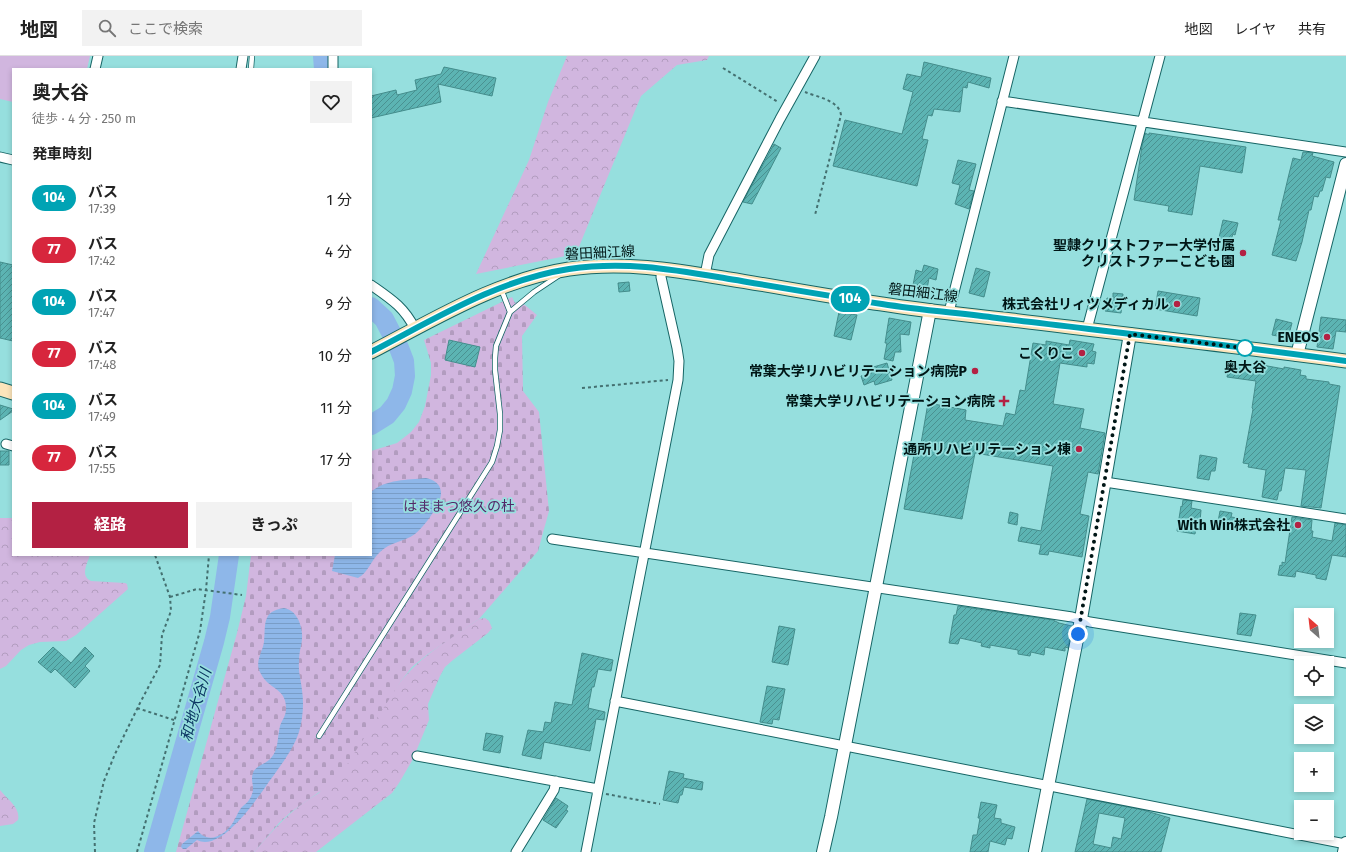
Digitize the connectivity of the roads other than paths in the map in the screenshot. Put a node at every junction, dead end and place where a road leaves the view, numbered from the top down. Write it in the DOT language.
graph roads {
  1 [pos="98,56"];
  2 [pos="243,56"];
  3 [pos="252,56"];
  4 [pos="333,56"];
  5 [pos="815,56"];
  6 [pos="1014,56"];
  7 [pos="1160,56"];
  8 [pos="95,68"];
  9 [pos="241,68"];
  10 [pos="251,68"];
  11 [pos="333,68"];
  12 [pos="1002,101"];
  13 [pos="1143,122"];
  14 [pos="1346,152"];
  15 [pos="0,157"];
  16 [pos="12,160"];
  17 [pos="1346,164"];
  18 [pos="662,268"];
  19 [pos="567,270"];
  20 [pos="705,275"];
  21 [pos="372,286"];
  22 [pos="501,288"];
  23 [pos="930,310"];
  24 [pos="510,312"];
  25 [pos="949,312"];
  26 [pos="1087,329"];
  27 [pos="411,331"];
  28 [pos="1130,334"];
  29 [pos="372,351"];
  30 [pos="1297,355"];
  31 [pos="1346,361"];
  32 [pos="0,389"];
  33 [pos="12,393"];
  34 [pos="1105,482"];
  35 [pos="1346,518"];
  36 [pos="552,539"];
  37 [pos="644,553"];
  38 [pos="876,588"];
  39 [pos="1081,619"];
  40 [pos="1346,663"];
  41 [pos="615,701"];
  42 [pos="319,736"];
  43 [pos="845,746"];
  44 [pos="417,756"];
  45 [pos="556,781"];
  46 [pos="1048,786"];
  47 [pos="598,790"];
  48 [pos="1346,843"];
  49 [pos="516,852"];
  50 [pos="586,852"];
  51 [pos="823,852"];
  52 [pos="1035,852"];
  53 [pos="1344,852"];
  1 -- 8 [label="street"];
  2 -- 9 [label="street"];
  3 -- 10 [label="lane"];
  4 -- 11 [label="street"];
  5 -- 20 [label="street"];
  6 -- 12 [label="street"];
  7 -- 13 [label="street"];
  12 -- 13 [label="street"];
  12 -- 25 [label="street"];
  13 -- 14 [label="street"];
  13 -- 26 [label="street"];
  15 -- 16 [label="street"];
  17 -- 30 [label="street"];
  18 -- 19 [label="main road, 磐田細江線"];
  18 -- 20 [label="main road, 磐田細江線"];
  18 -- 37 [label="street"];
  19 -- 22 [label="main road, 磐田細江線"];
  19 -- 24 [label="lane"];
  20 -- 23 [label="main road, 磐田細江線"];
  21 -- 27 [label="street"];
  22 -- 24 [label="lane"];
  22 -- 27 [label="main road, 磐田細江線"];
  23 -- 25 [label="main road, 磐田細江線"];
  23 -- 38 [label="street"];
  24 -- 42 [label="lane"];
  25 -- 26 [label="main road, 磐田細江線"];
  26 -- 28 [label="main road, 磐田細江線"];
  27 -- 29 [label="main road, 磐田細江線"];
  28 -- 30 [label="main road, 磐田細江線"];
  28 -- 34 [label="street"];
  30 -- 31 [label="main road, 磐田細江線"];
  32 -- 33 [label="main road"];
  34 -- 35 [label="street"];
  34 -- 39 [label="street"];
  36 -- 37 [label="street"];
  37 -- 38 [label="street"];
  37 -- 41 [label="street"];
  38 -- 39 [label="street"];
  38 -- 43 [label="street"];
  39 -- 40 [label="street"];
  39 -- 46 [label="street"];
  41 -- 43 [label="street"];
  41 -- 47 [label="street"];
  43 -- 46 [label="street"];
  43 -- 51 [label="street"];
  44 -- 45 [label="street"];
  45 -- 47 [label="street"];
  45 -- 49 [label="street"];
  46 -- 48 [label="street"];
  46 -- 52 [label="street"];
  47 -- 50 [label="street"];
  48 -- 53 [label="street"];
}
